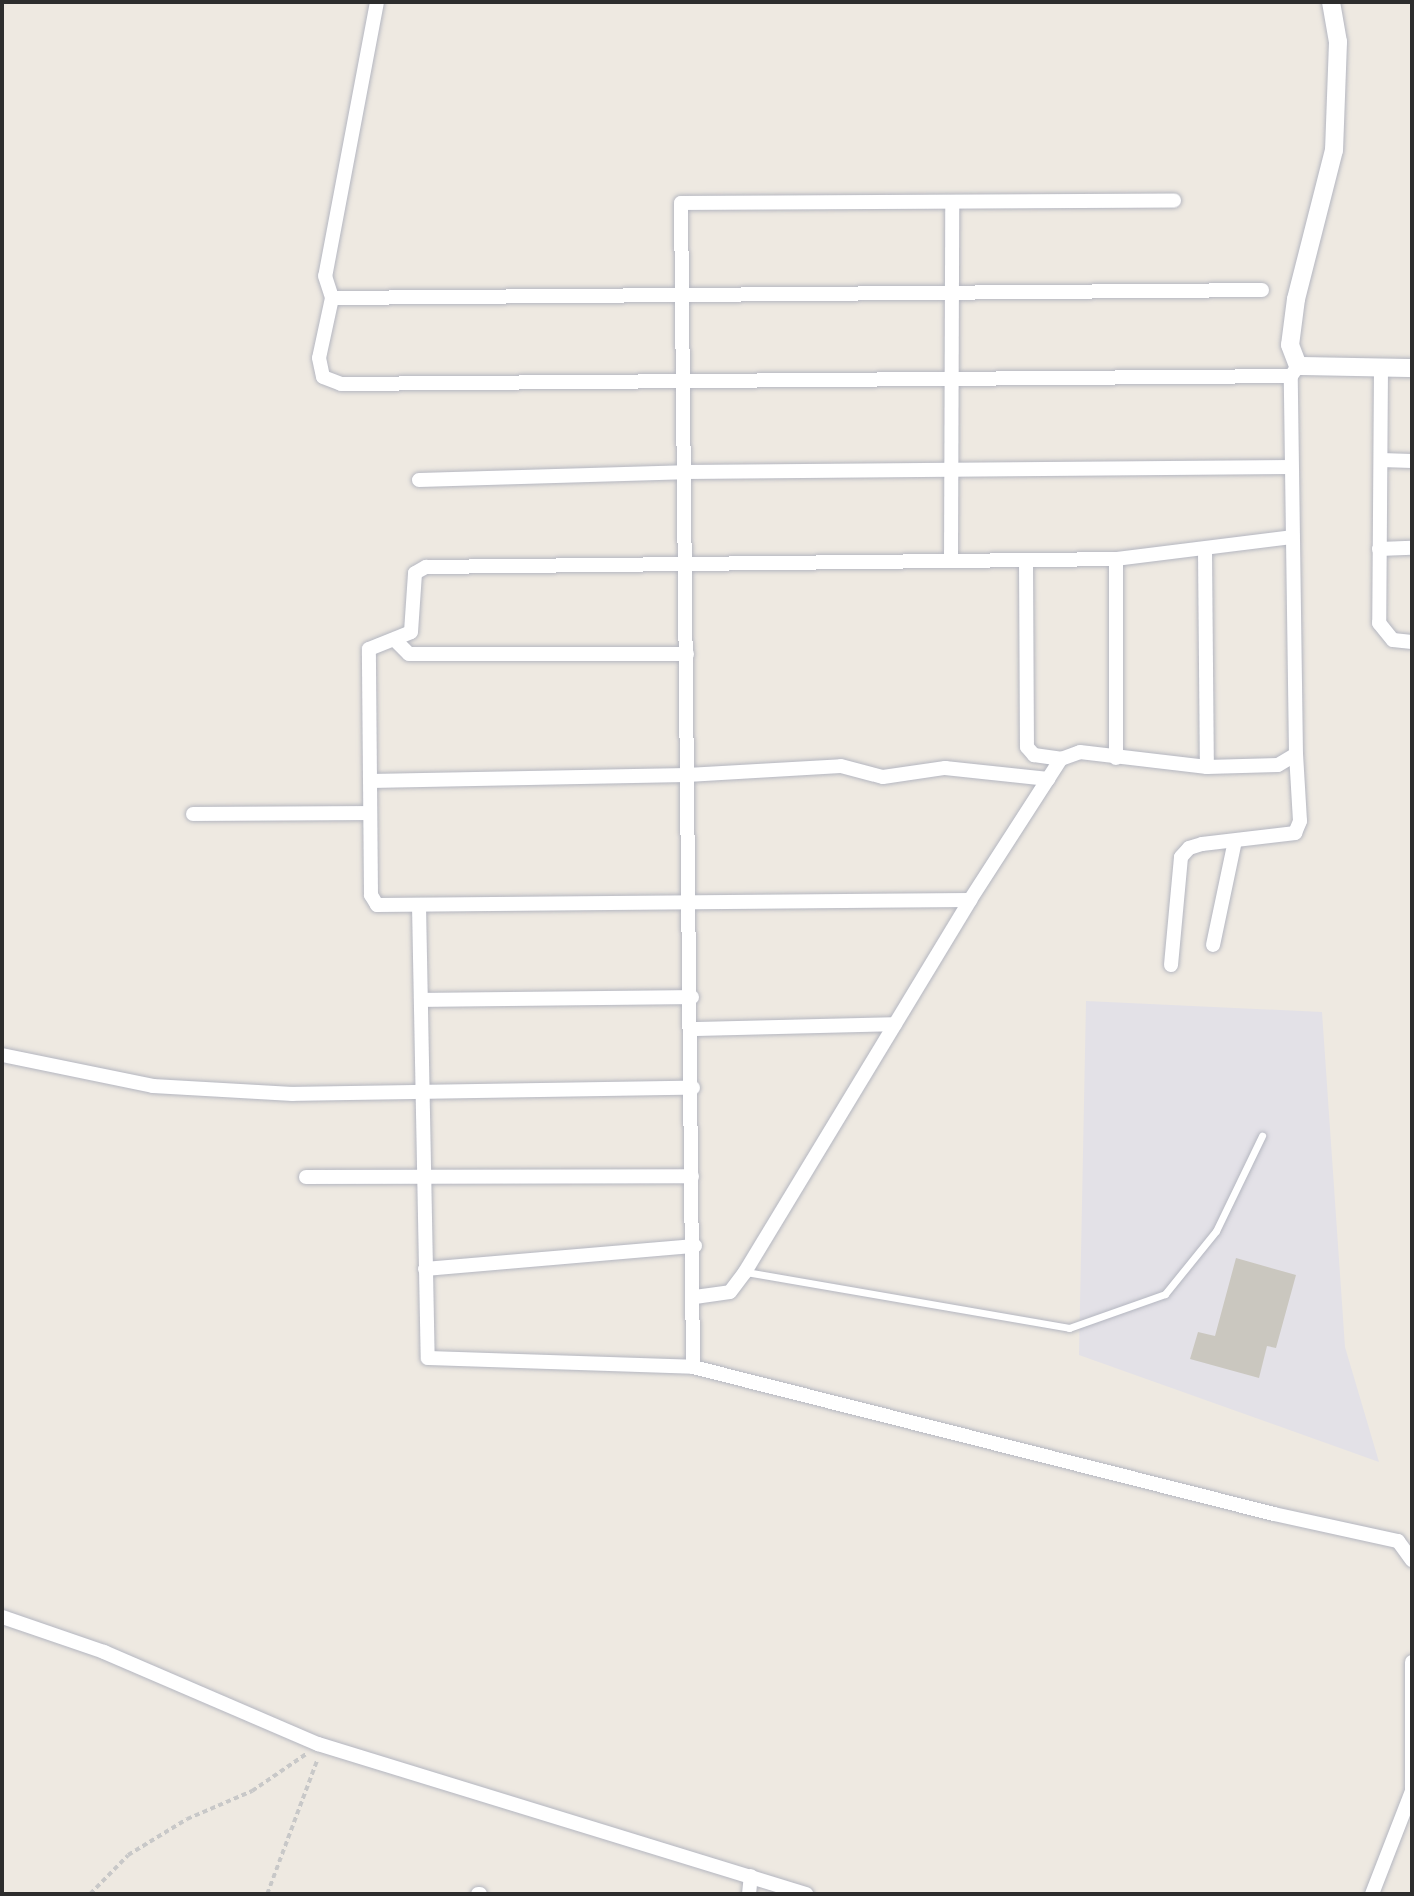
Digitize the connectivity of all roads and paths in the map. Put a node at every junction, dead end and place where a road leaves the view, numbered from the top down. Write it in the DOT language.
graph roads {
  1 [pos="377,2"];
  2 [pos="1331,2"];
  3 [pos="1174,200"];
  4 [pos="952,202"];
  5 [pos="1262,290"];
  6 [pos="952,291"];
  7 [pos="682,292"];
  8 [pos="332,298"];
  9 [pos="1381,368"];
  10 [pos="1412,368"];
  11 [pos="1295,371"];
  12 [pos="953,380"];
  13 [pos="684,383"];
  14 [pos="1381,460"];
  15 [pos="1412,461"];
  16 [pos="1291,467"];
  17 [pos="684,472"];
  18 [pos="952,472"];
  19 [pos="419,480"];
  20 [pos="1293,537"];
  21 [pos="1412,548"];
  22 [pos="1379,549"];
  23 [pos="1205,551"];
  24 [pos="1116,559"];
  25 [pos="1026,560"];
  26 [pos="951,561"];
  27 [pos="686,562"];
  28 [pos="396,642"];
  29 [pos="1412,642"];
  30 [pos="687,654"];
  31 [pos="1296,754"];
  32 [pos="1116,758"];
  33 [pos="1061,759"];
  34 [pos="1207,767"];
  35 [pos="687,775"];
  36 [pos="1048,779"];
  37 [pos="370,781"];
  38 [pos="370,813"];
  39 [pos="193,814"];
  40 [pos="1236,841"];
  41 [pos="970,900"];
  42 [pos="691,904"];
  43 [pos="419,905"];
  44 [pos="1213,945"];
  45 [pos="1171,965"];
  46 [pos="692,997"];
  47 [pos="421,1000"];
  48 [pos="895,1024"];
  49 [pos="693,1030"];
  50 [pos="2,1055"];
  51 [pos="693,1088"];
  52 [pos="423,1091"];
  53 [pos="1262,1136"];
  54 [pos="692,1175"];
  55 [pos="424,1176"];
  56 [pos="306,1177"];
  57 [pos="695,1246"];
  58 [pos="425,1269"];
  59 [pos="745,1272"];
  60 [pos="695,1297"];
  61 [pos="693,1367"];
  62 [pos="1412,1560"];
  63 [pos="2,1617"];
  64 [pos="1412,1662"];
  65 [pos="1412,1669"];
  66 [pos="322,1745"];
  67 [pos="1412,1791"];
  68 [pos="751,1876"];
  69 [pos="90,1894"];
  70 [pos="267,1894"];
  71 [pos="749,1894"];
  72 [pos="806,1894"];
  73 [pos="1372,1894"];
  1 -- 8 [label="street"];
  2 -- 11 [label="street"];
  3 -- 4 [label="street"];
  4 -- 6 [label="street"];
  4 -- 7 [label="street"];
  5 -- 6 [label="street"];
  6 -- 7 [label="street"];
  6 -- 12 [label="street"];
  7 -- 8 [label="street"];
  7 -- 13 [label="street"];
  8 -- 13 [label="street"];
  9 -- 10 [label="street"];
  9 -- 11 [label="street"];
  9 -- 14 [label="street"];
  11 -- 12 [label="street"];
  11 -- 16 [label="street"];
  12 -- 13 [label="street"];
  12 -- 18 [label="street"];
  13 -- 17 [label="street"];
  14 -- 15 [label="street"];
  14 -- 22 [label="street"];
  16 -- 18 [label="street"];
  16 -- 20 [label="street"];
  17 -- 18 [label="street"];
  17 -- 19 [label="street"];
  17 -- 27 [label="street"];
  18 -- 26 [label="street"];
  20 -- 23 [label="street"];
  20 -- 31 [label="street"];
  21 -- 22 [label="street"];
  22 -- 29 [label="street"];
  23 -- 24 [label="street"];
  23 -- 34 [label="street"];
  24 -- 25 [label="street"];
  24 -- 32 [label="street"];
  25 -- 26 [label="street"];
  25 -- 33 [label="street"];
  26 -- 27 [label="street"];
  27 -- 28 [label="street"];
  27 -- 30 [label="street"];
  28 -- 30 [label="street"];
  28 -- 37 [label="street"];
  30 -- 35 [label="street"];
  31 -- 34 [label="street"];
  31 -- 40 [label="street"];
  32 -- 33 [label="street"];
  32 -- 34 [label="street"];
  33 -- 36 [label="street"];
  35 -- 36 [label="street"];
  35 -- 37 [label="street"];
  35 -- 42 [label="street"];
  36 -- 41 [label="street"];
  37 -- 38 [label="street"];
  38 -- 39 [label="street"];
  38 -- 43 [label="street"];
  40 -- 44 [label="street"];
  40 -- 45 [label="street"];
  41 -- 42 [label="street"];
  41 -- 48 [label="street"];
  42 -- 43 [label="street"];
  42 -- 46 [label="street"];
  43 -- 47 [label="street"];
  46 -- 47 [label="street"];
  46 -- 49 [label="street"];
  47 -- 52 [label="street"];
  48 -- 49 [label="street"];
  48 -- 59 [label="street"];
  49 -- 51 [label="street"];
  50 -- 52 [label="street"];
  51 -- 52 [label="street"];
  51 -- 54 [label="street"];
  52 -- 55 [label="street"];
  53 -- 59 [label="lane"];
  54 -- 55 [label="street"];
  54 -- 57 [label="street"];
  55 -- 56 [label="street"];
  55 -- 58 [label="street"];
  57 -- 58 [label="street"];
  57 -- 60 [label="street"];
  58 -- 61 [label="street"];
  59 -- 60 [label="street"];
  60 -- 61 [label="street"];
  61 -- 62 [label="street"];
  63 -- 66 [label="street"];
  64 -- 65 [label="street"];
  65 -- 67 [label="street"];
  66 -- 68 [label="street"];
  66 -- 69 [label="path"];
  66 -- 70 [label="path"];
  67 -- 73 [label="street"];
  68 -- 71 [label="street"];
  68 -- 72 [label="street"];
}
